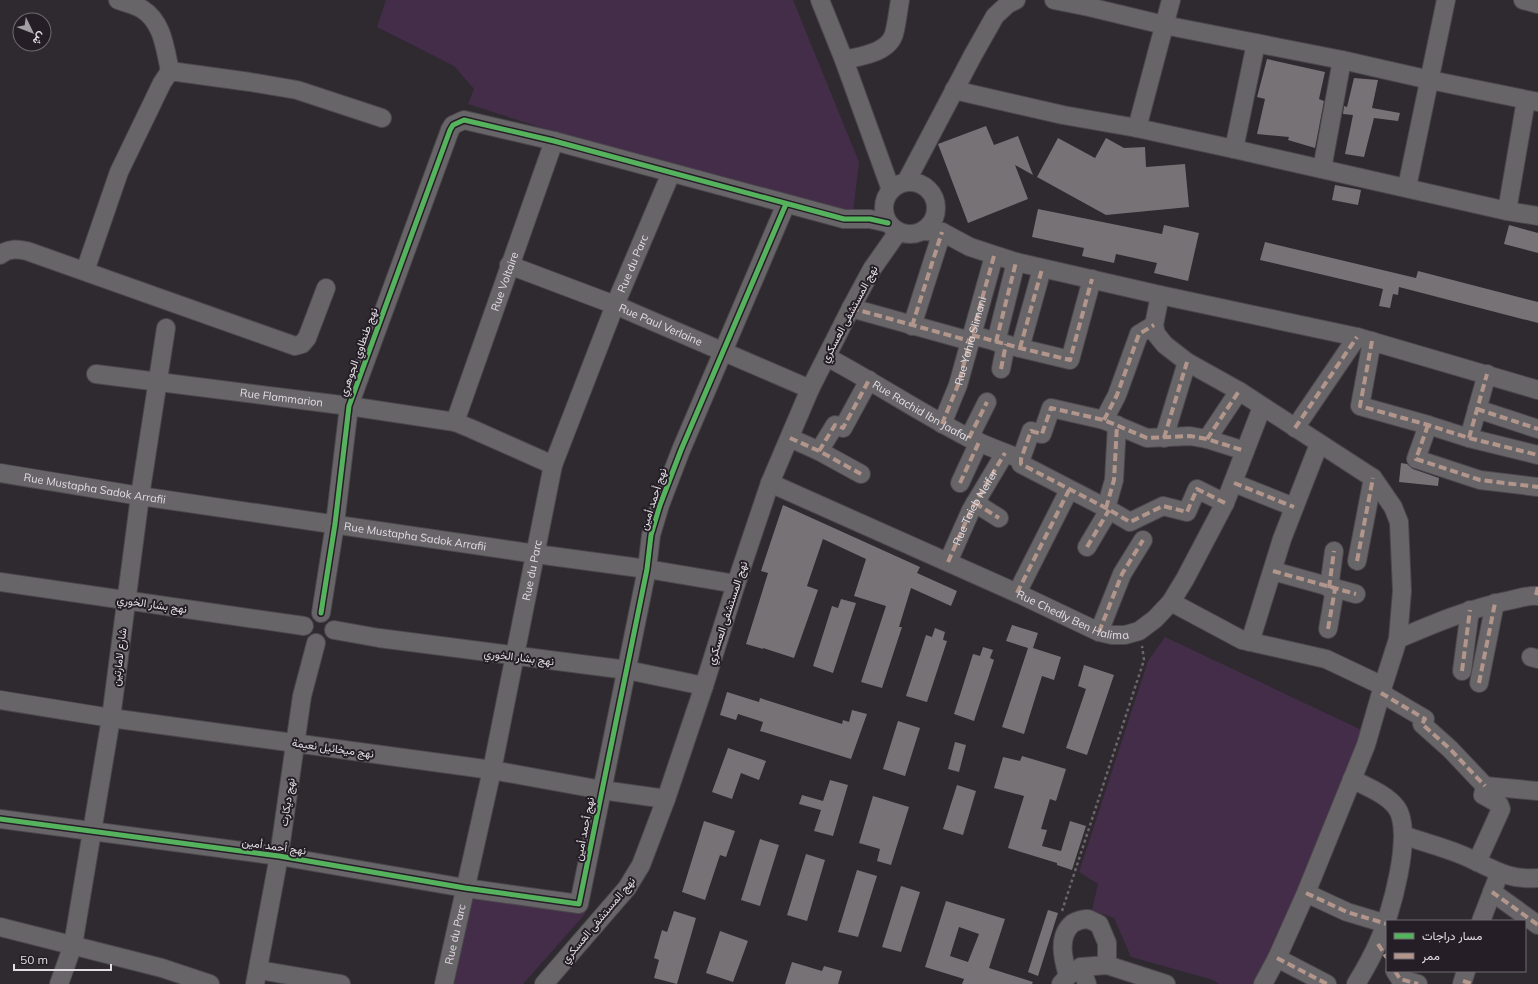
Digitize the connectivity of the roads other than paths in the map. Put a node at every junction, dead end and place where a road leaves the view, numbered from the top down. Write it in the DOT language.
graph roads {
  1 [pos="118,0"];
  2 [pos="820,0"];
  3 [pos="900,0"];
  4 [pos="1016,0"];
  5 [pos="1054,0"];
  6 [pos="1171,0"];
  7 [pos="1446,0"];
  8 [pos="1523,0"];
  9 [pos="1083,3"];
  10 [pos="1538,4"];
  11 [pos="998,8"];
  12 [pos="1164,25"];
  13 [pos="1256,43"];
  14 [pos="844,60"];
  15 [pos="1342,60"];
  16 [pos="170,71"];
  17 [pos="1430,80"];
  18 [pos="954,90"];
  19 [pos="1532,101"];
  20 [pos="382,118"];
  21 [pos="1137,128"];
  22 [pos="554,141"];
  23 [pos="1234,149"];
  24 [pos="1322,168"];
  25 [pos="671,173"];
  26 [pos="898,186"];
  27 [pos="1407,187"];
  28 [pos="786,204"];
  29 [pos="1507,211"];
  30 [pos="1538,216"];
  31 [pos="893,228"];
  32 [pos="923,231"];
  33 [pos="942,232"];
  34 [pos="0,255"];
  35 [pos="994,256"];
  36 [pos="1016,262"];
  37 [pos="509,265"];
  38 [pos="1042,269"];
  39 [pos="85,271"];
  40 [pos="1092,279"];
  41 [pos="326,288"];
  42 [pos="1160,295"];
  43 [pos="615,305"];
  44 [pos="851,308"];
  45 [pos="1154,325"];
  46 [pos="912,326"];
  47 [pos="166,328"];
  48 [pos="971,338"];
  49 [pos="1364,339"];
  50 [pos="1007,345"];
  51 [pos="723,352"];
  52 [pos="827,356"];
  53 [pos="1186,362"];
  54 [pos="1001,369"];
  55 [pos="96,374"];
  56 [pos="1487,374"];
  57 [pos="869,380"];
  58 [pos="157,383"];
  59 [pos="810,389"];
  60 [pos="1538,390"];
  61 [pos="1239,391"];
  62 [pos="987,402"];
  63 [pos="349,406"];
  64 [pos="1262,407"];
  65 [pos="1478,409"];
  66 [pos="455,422"];
  67 [pos="1111,422"];
  68 [pos="942,424"];
  69 [pos="1428,425"];
  70 [pos="1295,428"];
  71 [pos="1538,429"];
  72 [pos="790,438"];
  73 [pos="1164,438"];
  74 [pos="1470,438"];
  75 [pos="1207,439"];
  76 [pos="974,440"];
  77 [pos="1319,444"];
  78 [pos="819,451"];
  79 [pos="1245,451"];
  80 [pos="1538,455"];
  81 [pos="1013,456"];
  82 [pos="553,465"];
  83 [pos="0,473"];
  84 [pos="861,474"];
  85 [pos="1373,478"];
  86 [pos="770,483"];
  87 [pos="960,483"];
  88 [pos="1234,483"];
  89 [pos="1538,487"];
  90 [pos="1069,490"];
  91 [pos="140,496"];
  92 [pos="975,503"];
  93 [pos="1225,503"];
  94 [pos="1294,507"];
  95 [pos="1108,509"];
  96 [pos="999,518"];
  97 [pos="335,524"];
  98 [pos="1143,540"];
  99 [pos="1087,547"];
  100 [pos="1334,551"];
  101 [pos="536,554"];
  102 [pos="1357,561"];
  103 [pos="948,562"];
  104 [pos="647,569"];
  105 [pos="1273,571"];
  106 [pos="0,582"];
  107 [pos="736,584"];
  108 [pos="1332,588"];
  109 [pos="1537,593"];
  110 [pos="1018,594"];
  111 [pos="1356,594"];
  112 [pos="126,600"];
  113 [pos="1171,602"];
  114 [pos="1495,603"];
  115 [pos="1470,610"];
  116 [pos="321,613"];
  117 [pos="304,626"];
  118 [pos="1328,629"];
  119 [pos="334,630"];
  120 [pos="1099,632"];
  121 [pos="1398,639"];
  122 [pos="1250,642"];
  123 [pos="316,643"];
  124 [pos="514,656"];
  125 [pos="627,670"];
  126 [pos="1462,671"];
  127 [pos="1479,683"];
  128 [pos="704,686"];
  129 [pos="1382,690"];
  130 [pos="0,700"];
  131 [pos="112,718"];
  132 [pos="296,743"];
  133 [pos="492,770"];
  134 [pos="1352,779"];
  135 [pos="1485,786"];
  136 [pos="602,790"];
  137 [pos="1538,791"];
  138 [pos="666,799"];
  139 [pos="0,819"];
  140 [pos="93,832"];
  141 [pos="1403,835"];
  142 [pos="279,856"];
  143 [pos="1478,862"];
  144 [pos="1499,873"];
  145 [pos="1538,878"];
  146 [pos="465,888"];
  147 [pos="1492,892"];
  148 [pos="1306,893"];
  149 [pos="1387,920"];
  150 [pos="1481,920"];
  151 [pos="1386,924"];
  152 [pos="1538,925"];
  153 [pos="0,927"];
  154 [pos="73,945"];
  155 [pos="1382,951"];
  156 [pos="1277,958"];
  157 [pos="1107,965"];
  158 [pos="1466,972"];
  159 [pos="257,977"];
  160 [pos="1074,978"];
  161 [pos="1398,978"];
  162 [pos="1159,983"];
  163 [pos="59,984"];
  164 [pos="210,984"];
  165 [pos="341,984"];
  166 [pos="444,984"];
  167 [pos="544,984"];
  168 [pos="1264,984"];
  169 [pos="1327,984"];
  170 [pos="1356,984"];
  171 [pos="1418,984"];
  172 [pos="1462,984"];
  1 -- 16 [label="street"];
  2 -- 14 [label="street"];
  3 -- 14 [label="street"];
  4 -- 11 [label="street"];
  5 -- 9 [label="street"];
  6 -- 12 [label="street"];
  7 -- 17 [label="street"];
  8 -- 10 [label="street"];
  9 -- 12 [label="street"];
  11 -- 18 [label="street"];
  12 -- 13 [label="street"];
  12 -- 21 [label="street"];
  13 -- 15 [label="street"];
  13 -- 23 [label="street"];
  14 -- 26 [label="street"];
  15 -- 17 [label="street"];
  15 -- 24 [label="street"];
  16 -- 20 [label="street"];
  16 -- 39 [label="street"];
  17 -- 19 [label="street"];
  17 -- 27 [label="street"];
  18 -- 21 [label="street"];
  18 -- 26 [label="street"];
  19 -- 29 [label="street"];
  21 -- 23 [label="street"];
  22 -- 25 [label="street"];
  22 -- 37 [label="street, Rue Voltaire"];
  22 -- 63 [label="street, نهج طنطاوي الجوهري"];
  23 -- 24 [label="street"];
  24 -- 27 [label="street"];
  25 -- 28 [label="street"];
  25 -- 43 [label="street, Rue du Parc"];
  26 -- 31 [label="street"];
  26 -- 32 [label="street"];
  27 -- 29 [label="street"];
  28 -- 31 [label="street"];
  28 -- 51 [label="street, نهج أحمد أمين"];
  29 -- 30 [label="street"];
  31 -- 32 [label="street"];
  31 -- 44 [label="street, نهج المستشفى العسكري"];
  32 -- 33 [label="street"];
  33 -- 35 [label="street"];
  33 -- 46 [label="street"];
  34 -- 39 [label="street"];
  35 -- 36 [label="street"];
  35 -- 48 [label="street, Rue Yahia Slimani"];
  36 -- 38 [label="street"];
  36 -- 50 [label="street"];
  37 -- 43 [label="street, Rue Paul Verlaine"];
  37 -- 66 [label="street, Rue Voltaire"];
  38 -- 40 [label="street"];
  38 -- 50 [label="street"];
  39 -- 41 [label="street"];
  40 -- 42 [label="street"];
  40 -- 50 [label="street"];
  42 -- 45 [label="street"];
  42 -- 49 [label="street"];
  43 -- 51 [label="street, Rue Paul Verlaine"];
  43 -- 82 [label="street, Rue du Parc"];
  44 -- 46 [label="street"];
  44 -- 52 [label="street, نهج المستشفى العسكري"];
  45 -- 53 [label="street"];
  45 -- 67 [label="street"];
  46 -- 48 [label="street"];
  47 -- 58 [label="street, شارع لامارتين"];
  48 -- 50 [label="street"];
  48 -- 68 [label="street, Rue Yahia Slimani"];
  49 -- 56 [label="street"];
  49 -- 69 [label="street"];
  49 -- 70 [label="street"];
  50 -- 54 [label="street"];
  51 -- 59 [label="street, Rue Paul Verlaine"];
  51 -- 104 [label="street, نهج أحمد أمين"];
  52 -- 57 [label="street, Rue Rachid Ibn Jaafar"];
  52 -- 59 [label="street, نهج المستشفى العسكري"];
  53 -- 61 [label="street"];
  53 -- 73 [label="street"];
  55 -- 58 [label="street, Rue Flammarion"];
  56 -- 60 [label="street"];
  56 -- 65 [label="street"];
  57 -- 68 [label="street, Rue Rachid Ibn Jaafar"];
  57 -- 78 [label="street"];
  58 -- 63 [label="street, Rue Flammarion"];
  58 -- 91 [label="street, شارع لامارتين"];
  59 -- 72 [label="street, نهج المستشفى العسكري"];
  61 -- 64 [label="street"];
  61 -- 75 [label="street"];
  62 -- 76 [label="street"];
  63 -- 66 [label="street, Rue Flammarion"];
  63 -- 97 [label="street, نهج طنطاوي الجوهري"];
  64 -- 70 [label="street"];
  64 -- 79 [label="street, Rue Chedly Ben Halima"];
  65 -- 71 [label="street"];
  65 -- 74 [label="street"];
  66 -- 82 [label="street, Rue Flammarion"];
  67 -- 73 [label="street"];
  67 -- 81 [label="street, Rue Taieb Neifer"];
  67 -- 95 [label="street"];
  68 -- 76 [label="street, Rue Rachid Ibn Jaafar"];
  69 -- 74 [label="street"];
  69 -- 89 [label="street"];
  70 -- 77 [label="street"];
  72 -- 78 [label="street"];
  72 -- 86 [label="street, نهج المستشفى العسكري"];
  73 -- 75 [label="street"];
  74 -- 80 [label="street"];
  75 -- 79 [label="street"];
  76 -- 81 [label="street, Rue Rachid Ibn Jaafar"];
  76 -- 87 [label="street"];
  77 -- 85 [label="street"];
  77 -- 94 [label="street"];
  78 -- 84 [label="street"];
  79 -- 88 [label="street, Rue Chedly Ben Halima"];
  81 -- 90 [label="street, Rue Rachid Ibn Jaafar"];
  81 -- 92 [label="street, Rue Taieb Neifer"];
  82 -- 101 [label="street, Rue du Parc"];
  83 -- 91 [label="street, Rue Mustapha Sadok Arrafii"];
  85 -- 102 [label="street"];
  85 -- 121 [label="street"];
  86 -- 103 [label="street, Rue Chedly Ben Halima"];
  86 -- 107 [label="street, نهج المستشفى العسكري"];
  88 -- 93 [label="street, Rue Chedly Ben Halima"];
  88 -- 94 [label="street"];
  90 -- 95 [label="street"];
  90 -- 110 [label="street"];
  91 -- 97 [label="street, Rue Mustapha Sadok Arrafii"];
  91 -- 112 [label="street, شارع لامارتين"];
  92 -- 96 [label="street"];
  92 -- 103 [label="street, Rue Taieb Neifer"];
  93 -- 95 [label="street"];
  93 -- 113 [label="street, Rue Chedly Ben Halima"];
  94 -- 105 [label="street"];
  95 -- 99 [label="street"];
  97 -- 101 [label="street, Rue Mustapha Sadok Arrafii"];
  97 -- 116 [label="street, نهج طنطاوي الجوهري"];
  98 -- 120 [label="street"];
  100 -- 108 [label="street"];
  101 -- 104 [label="street, Rue Mustapha Sadok Arrafii"];
  101 -- 124 [label="street, Rue du Parc"];
  103 -- 110 [label="street, Rue Chedly Ben Halima"];
  104 -- 107 [label="street, Rue Mustapha Sadok Arrafii"];
  104 -- 125 [label="street, نهج أحمد أمين"];
  105 -- 108 [label="street"];
  105 -- 122 [label="street"];
  106 -- 112 [label="street, نهج بشار الخوري"];
  107 -- 128 [label="street, نهج المستشفى العسكري"];
  108 -- 111 [label="street"];
  108 -- 118 [label="street"];
  109 -- 114 [label="street"];
  110 -- 120 [label="street, Rue Chedly Ben Halima"];
  112 -- 117 [label="street, نهج بشار الخوري"];
  112 -- 131 [label="street, شارع لامارتين"];
  113 -- 120 [label="street, Rue Chedly Ben Halima"];
  113 -- 122 [label="street"];
  114 -- 115 [label="street"];
  114 -- 127 [label="street"];
  115 -- 121 [label="street"];
  115 -- 126 [label="street"];
  116 -- 117 [label="street"];
  116 -- 119 [label="street"];
  117 -- 123 [label="street"];
  119 -- 123 [label="street"];
  119 -- 124 [label="street, نهج بشار الخوري"];
  121 -- 129 [label="street"];
  122 -- 129 [label="street"];
  123 -- 132 [label="street, نهج ديكارت"];
  124 -- 125 [label="street, نهج بشار الخوري"];
  124 -- 133 [label="street, Rue du Parc"];
  125 -- 128 [label="street, نهج بشار الخوري"];
  125 -- 136 [label="street, نهج أحمد أمين"];
  128 -- 138 [label="street, نهج المستشفى العسكري"];
  129 -- 134 [label="street"];
  129 -- 135 [label="street"];
  130 -- 131 [label="street, نهج ميخائيل نعيمة"];
  131 -- 132 [label="street, نهج ميخائيل نعيمة"];
  131 -- 140 [label="street, شارع لامارتين"];
  132 -- 133 [label="street, نهج ميخائيل نعيمة"];
  132 -- 142 [label="street, نهج ديكارت"];
  133 -- 136 [label="street, نهج ميخائيل نعيمة"];
  133 -- 146 [label="street, Rue du Parc"];
  134 -- 141 [label="street"];
  134 -- 148 [label="street"];
  135 -- 137 [label="street"];
  135 -- 143 [label="street"];
  136 -- 138 [label="street, نهج ميخائيل نعيمة"];
  136 -- 146 [label="street, نهج أحمد أمين"];
  138 -- 167 [label="street, نهج المستشفى العسكري"];
  139 -- 140 [label="street, نهج أحمد أمين"];
  140 -- 142 [label="street, نهج أحمد أمين"];
  140 -- 154 [label="street, شارع لامارتين"];
  141 -- 143 [label="street"];
  141 -- 149 [label="street"];
  142 -- 146 [label="street, نهج أحمد أمين"];
  142 -- 159 [label="street, نهج ديكارت"];
  143 -- 144 [label="street"];
  144 -- 145 [label="street"];
  144 -- 147 [label="street"];
  146 -- 166 [label="street, Rue du Parc"];
  147 -- 150 [label="street"];
  147 -- 152 [label="street"];
  148 -- 151 [label="street"];
  148 -- 156 [label="street"];
  151 -- 155 [label="street"];
  153 -- 154 [label="street"];
  154 -- 163 [label="street, شارع لامارتين"];
  154 -- 164 [label="street"];
  155 -- 170 [label="street"];
  156 -- 168 [label="street"];
  156 -- 169 [label="street"];
  157 -- 160 [label="street"];
  157 -- 160 [label="street"];
  157 -- 162 [label="street"];
  158 -- 172 [label="street"];
  159 -- 165 [label="street"];
  161 -- 171 [label="street"];
}
